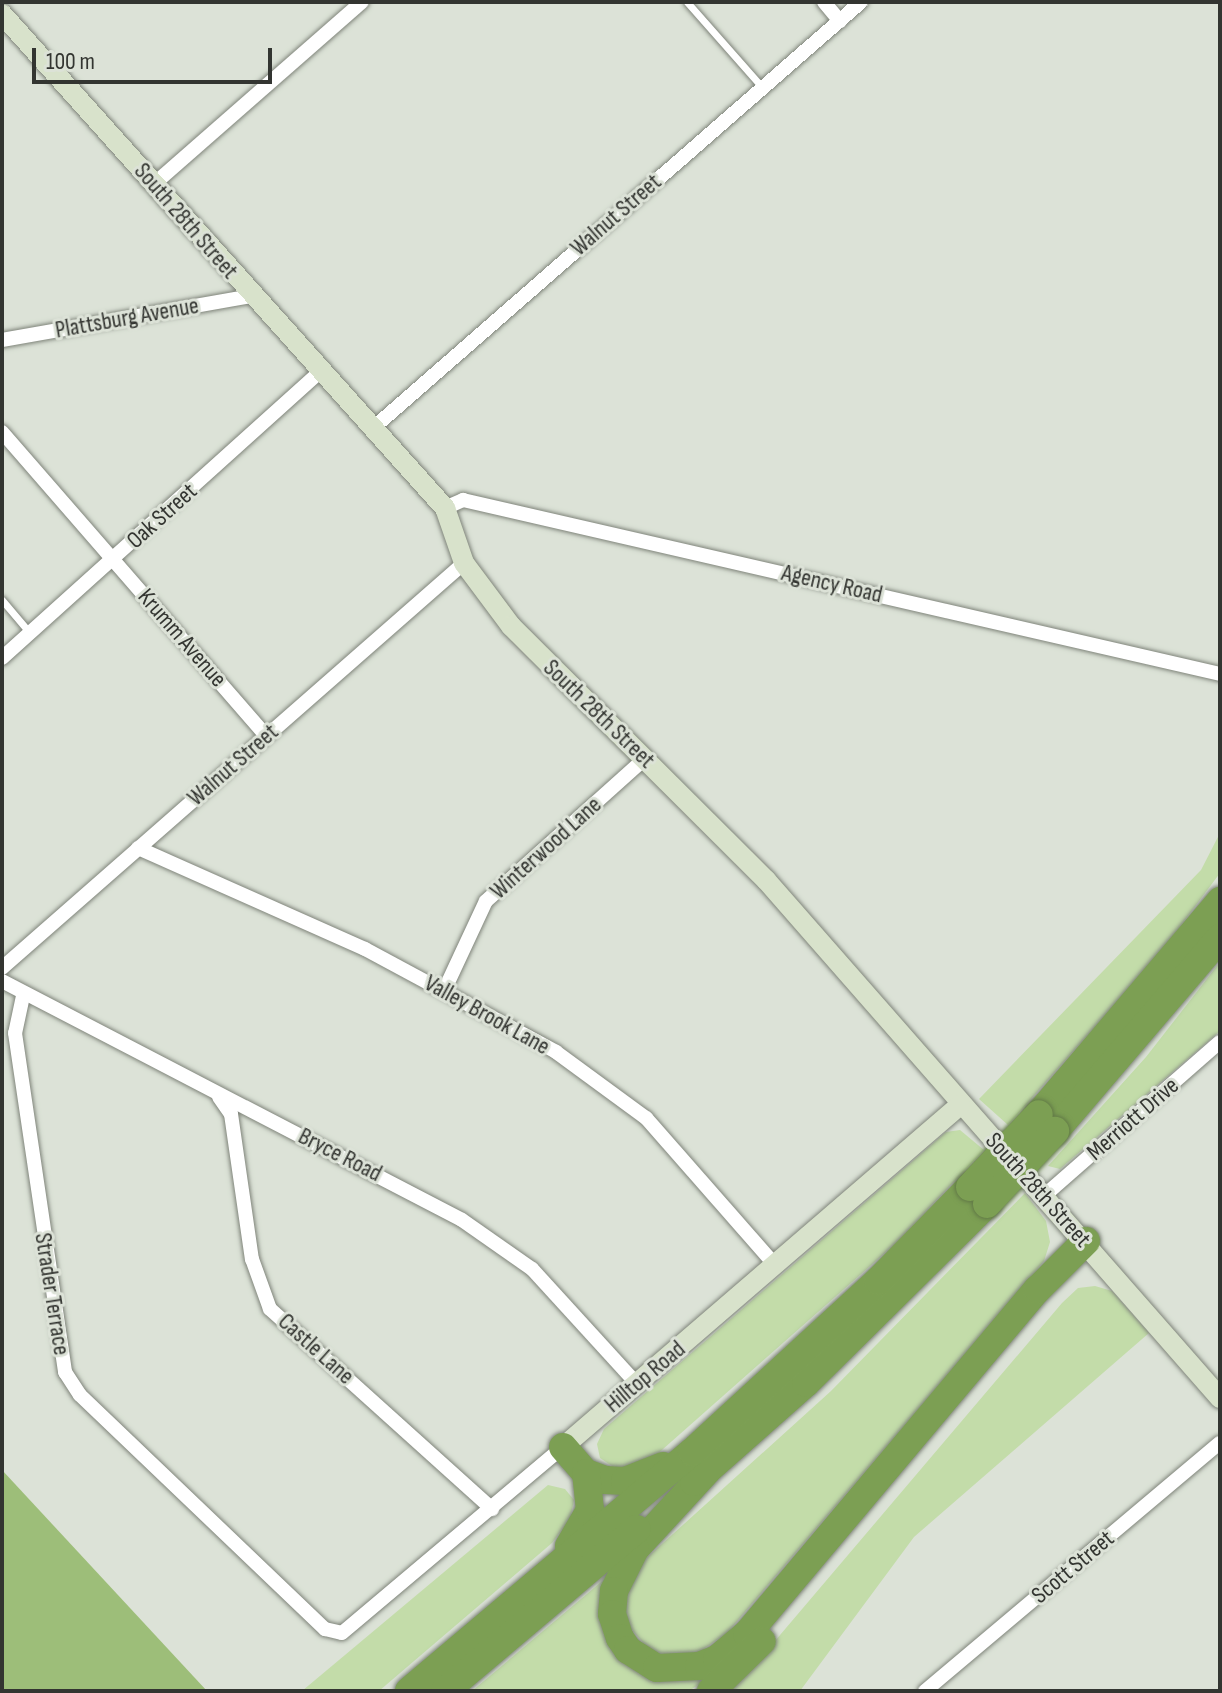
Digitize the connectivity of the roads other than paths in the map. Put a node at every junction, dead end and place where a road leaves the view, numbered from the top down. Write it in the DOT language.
graph roads {
  1 [pos="362,2"];
  2 [pos="687,2"];
  3 [pos="824,2"];
  4 [pos="861,2"];
  5 [pos="2,14"];
  6 [pos="840,21"];
  7 [pos="762,87"];
  8 [pos="154,184"];
  9 [pos="252,296"];
  10 [pos="2,340"];
  11 [pos="320,372"];
  12 [pos="372,429"];
  13 [pos="2,432"];
  14 [pos="445,508"];
  15 [pos="114,561"];
  16 [pos="464,563"];
  17 [pos="2,600"];
  18 [pos="31,634"];
  19 [pos="2,658"];
  20 [pos="1220,674"];
  21 [pos="266,736"];
  22 [pos="644,759"];
  23 [pos="138,848"];
  24 [pos="1220,901"];
  25 [pos="1220,938"];
  26 [pos="2,968"];
  27 [pos="2,981"];
  28 [pos="444,991"];
  29 [pos="23,996"];
  30 [pos="1220,1042"];
  31 [pos="217,1093"];
  32 [pos="960,1105"];
  33 [pos="1047,1123"];
  34 [pos="1045,1195"];
  35 [pos="1092,1248"];
  36 [pos="775,1265"];
  37 [pos="637,1384"];
  38 [pos="1220,1398"];
  39 [pos="1220,1443"];
  40 [pos="563,1447"];
  41 [pos="700,1461"];
  42 [pos="586,1473"];
  43 [pos="492,1509"];
  44 [pos="547,1575"];
  45 [pos="325,1629"];
  46 [pos="409,1691"];
  47 [pos="445,1691"];
  48 [pos="711,1691"];
  49 [pos="925,1691"];
  1 -- 8 [label="street"];
  2 -- 7 [label="lane"];
  3 -- 6 [label="street"];
  4 -- 6 [label="street, Walnut Street"];
  5 -- 8 [label="street, South 28th Street"];
  6 -- 7 [label="street, Walnut Street"];
  7 -- 12 [label="street, Walnut Street"];
  8 -- 9 [label="street, South 28th Street"];
  9 -- 10 [label="street, Plattsburg Avenue"];
  9 -- 11 [label="street, South 28th Street"];
  11 -- 12 [label="street, South 28th Street"];
  11 -- 15 [label="street, Oak Street"];
  12 -- 14 [label="street, South 28th Street"];
  13 -- 15 [label="street, Krumm Avenue"];
  14 -- 16 [label="street, South 28th Street"];
  14 -- 20 [label="street, Agency Road"];
  15 -- 18 [label="street, Oak Street"];
  15 -- 21 [label="street, Krumm Avenue"];
  16 -- 21 [label="street, Walnut Street"];
  16 -- 22 [label="street, South 28th Street"];
  17 -- 18 [label="lane"];
  18 -- 19 [label="street, Oak Street"];
  21 -- 23 [label="street, Walnut Street"];
  22 -- 28 [label="street, Winterwood Lane"];
  22 -- 32 [label="street, South 28th Street"];
  23 -- 26 [label="street, Walnut Street"];
  23 -- 28 [label="street, Valley Brook Lane"];
  24 -- 33 [label="highway"];
  25 -- 33 [label="highway"];
  27 -- 29 [label="street, Bryce Road"];
  28 -- 36 [label="street, Valley Brook Lane"];
  29 -- 31 [label="street, Bryce Road"];
  29 -- 45 [label="street, Strader Terrace"];
  30 -- 34 [label="street, Merriott Drive"];
  31 -- 37 [label="street, Bryce Road"];
  31 -- 43 [label="street, Castle Lane"];
  32 -- 34 [label="street, South 28th Street"];
  32 -- 36 [label="street, Hilltop Road"];
  33 -- 41 [label="highway, bridge"];
  34 -- 35 [label="street, South 28th Street"];
  35 -- 38 [label="street, South 28th Street"];
  35 -- 41 [label="highway"];
  35 -- 48 [label="highway"];
  36 -- 37 [label="street, Hilltop Road"];
  37 -- 40 [label="street, Hilltop Road"];
  39 -- 49 [label="street, Scott Street"];
  40 -- 42 [label="highway"];
  40 -- 43 [label="street, Hilltop Road"];
  41 -- 42 [label="highway"];
  41 -- 44 [label="highway"];
  41 -- 47 [label="highway"];
  42 -- 44 [label="highway"];
  43 -- 45 [label="street, Hilltop Road"];
  44 -- 46 [label="highway"];
}
